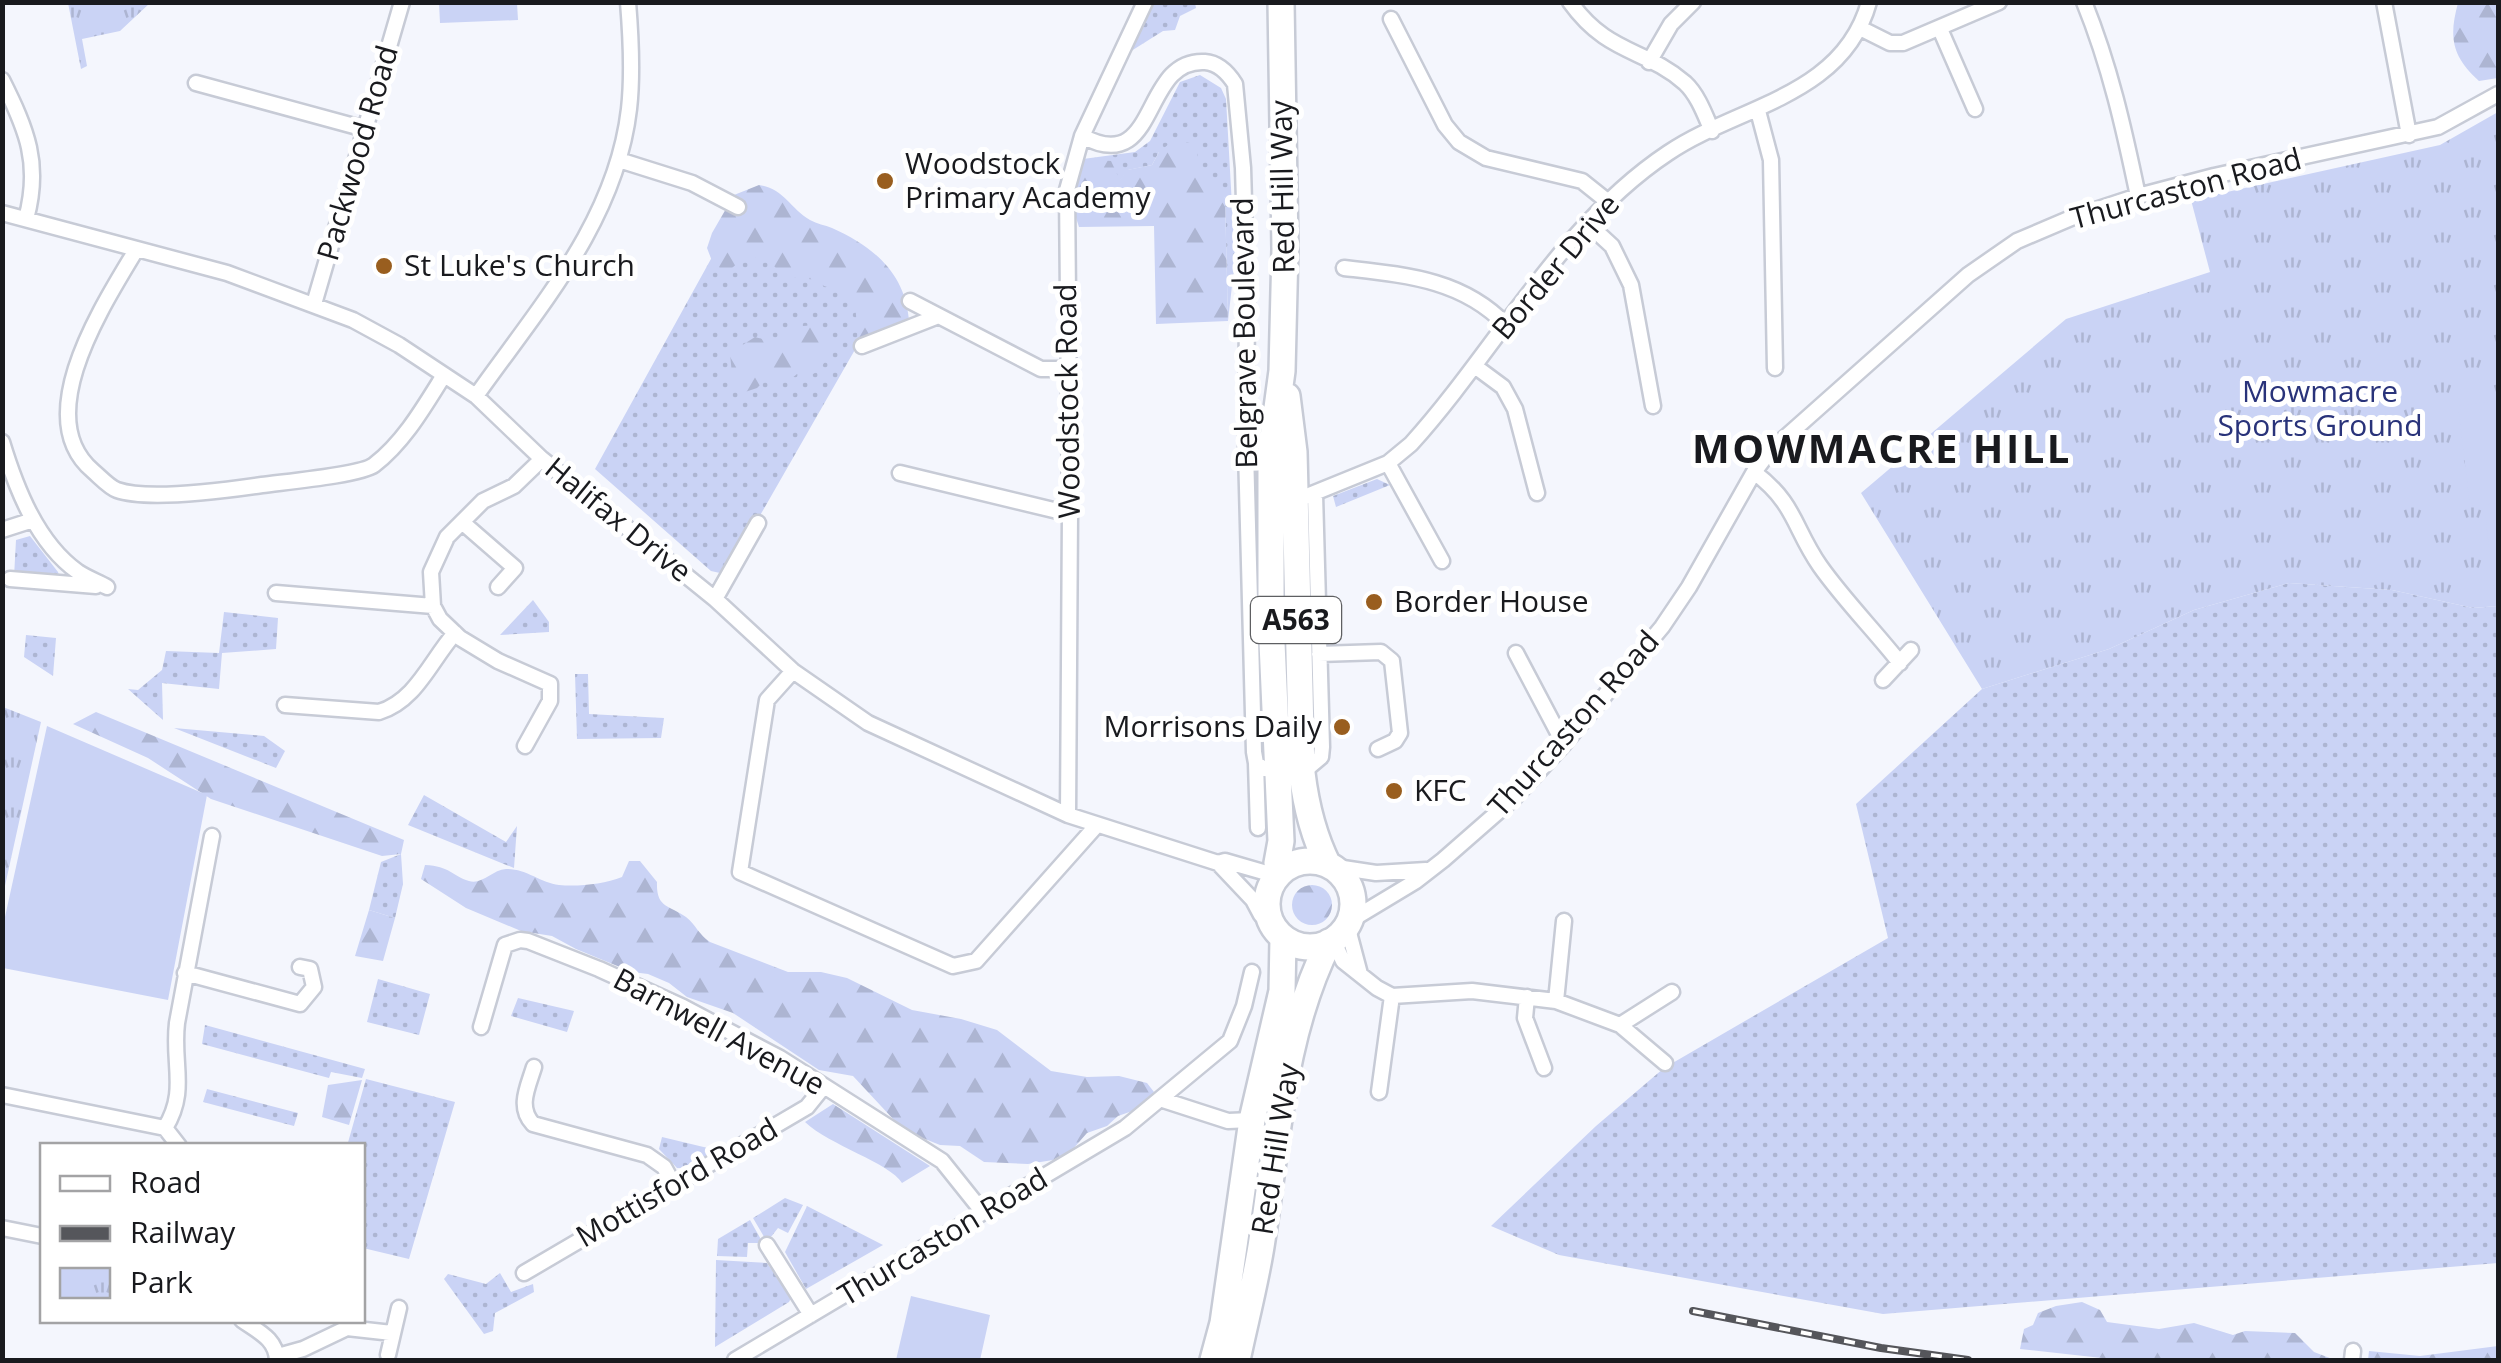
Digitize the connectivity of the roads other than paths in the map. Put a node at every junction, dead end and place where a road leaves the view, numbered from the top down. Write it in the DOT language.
graph roads {
  1 [pos="402,2"];
  2 [pos="628,2"];
  3 [pos="1144,2"];
  4 [pos="1282,2"];
  5 [pos="1570,2"];
  6 [pos="1693,2"];
  7 [pos="1869,2"];
  8 [pos="2000,2"];
  9 [pos="2084,2"];
  10 [pos="2384,2"];
  11 [pos="1392,19"];
  12 [pos="1860,28"];
  13 [pos="1940,29"];
  14 [pos="1649,62"];
  15 [pos="2,80"];
  16 [pos="196,83"];
  17 [pos="2498,94"];
  18 [pos="1975,109"];
  19 [pos="1758,111"];
  20 [pos="364,129"];
  21 [pos="1712,130"];
  22 [pos="2408,135"];
  23 [pos="1082,136"];
  24 [pos="619,160"];
  25 [pos="2138,196"];
  26 [pos="1607,200"];
  27 [pos="738,207"];
  28 [pos="2,213"];
  29 [pos="26,218"];
  30 [pos="1587,223"];
  31 [pos="136,250"];
  32 [pos="1344,268"];
  33 [pos="910,301"];
  34 [pos="314,304"];
  35 [pos="936,317"];
  36 [pos="1506,326"];
  37 [pos="862,346"];
  38 [pos="1476,367"];
  39 [pos="1776,368"];
  40 [pos="1068,370"];
  41 [pos="444,375"];
  42 [pos="476,396"];
  43 [pos="1657,396"];
  44 [pos="2,442"];
  45 [pos="542,459"];
  46 [pos="1388,463"];
  47 [pos="1754,472"];
  48 [pos="900,473"];
  49 [pos="1536,493"];
  50 [pos="1293,501"];
  51 [pos="1070,514"];
  52 [pos="33,520"];
  53 [pos="462,522"];
  54 [pos="758,523"];
  55 [pos="2,530"];
  56 [pos="1442,561"];
  57 [pos="10,579"];
  58 [pos="498,587"];
  59 [pos="276,593"];
  60 [pos="715,599"];
  61 [pos="433,606"];
  62 [pos="455,633"];
  63 [pos="1911,650"];
  64 [pos="1516,653"];
  65 [pos="1319,654"];
  66 [pos="1900,662"];
  67 [pos="793,671"];
  68 [pos="1884,680"];
  69 [pos="284,705"];
  70 [pos="1564,744"];
  71 [pos="525,746"];
  72 [pos="1378,750"];
  73 [pos="1279,769"];
  74 [pos="1068,815"];
  75 [pos="1097,825"];
  76 [pos="1258,828"];
  77 [pos="212,836"];
  78 [pos="1218,862"];
  79 [pos="1329,866"];
  80 [pos="1426,870"];
  81 [pos="1279,874"];
  82 [pos="1564,922"];
  83 [pos="1276,928"];
  84 [pos="1339,932"];
  85 [pos="300,967"];
  86 [pos="1252,972"];
  87 [pos="185,973"];
  88 [pos="1672,992"];
  89 [pos="1392,996"];
  90 [pos="1527,997"];
  91 [pos="1556,1000"];
  92 [pos="1620,1025"];
  93 [pos="481,1026"];
  94 [pos="1665,1063"];
  95 [pos="534,1067"];
  96 [pos="1544,1068"];
  97 [pos="824,1086"];
  98 [pos="1379,1092"];
  99 [pos="2,1095"];
  100 [pos="1163,1100"];
  101 [pos="1252,1120"];
  102 [pos="165,1128"];
  103 [pos="177,1143"];
  104 [pos="674,1184"];
  105 [pos="982,1211"];
  106 [pos="2,1228"];
  107 [pos="40,1236"];
  108 [pos="768,1246"];
  109 [pos="524,1273"];
  110 [pos="399,1308"];
  111 [pos="811,1314"];
  112 [pos="246,1323"];
  113 [pos="392,1333"];
  114 [pos="388,1355"];
  115 [pos="278,1358"];
  116 [pos="735,1360"];
  117 [pos="1214,1360"];
  118 [pos="1236,1360"];
  1 -- 20 [label="street, Packwood Road"];
  2 -- 24 [label="street"];
  3 -- 23 [label="street, Woodstock Road"];
  4 -- 50 [label="highway, Red Hill Way / A563"];
  5 -- 14 [label="street"];
  6 -- 14 [label="street"];
  7 -- 12 [label="street, Border Drive"];
  8 -- 13 [label="street"];
  9 -- 25 [label="street"];
  10 -- 22 [label="street"];
  11 -- 26 [label="street"];
  12 -- 13 [label="street"];
  12 -- 19 [label="street, Border Drive"];
  13 -- 18 [label="street"];
  14 -- 21 [label="street"];
  15 -- 29 [label="street"];
  16 -- 20 [label="street"];
  17 -- 22 [label="street, Thurcaston Road"];
  19 -- 21 [label="street, Border Drive"];
  19 -- 39 [label="street"];
  20 -- 34 [label="street, Packwood Road"];
  21 -- 26 [label="street, Border Drive"];
  22 -- 25 [label="street, Thurcaston Road"];
  23 -- 40 [label="street, Woodstock Road"];
  23 -- 73 [label="street, Belgrave Boulevard"];
  24 -- 27 [label="street"];
  24 -- 42 [label="street"];
  25 -- 47 [label="street, Thurcaston Road"];
  26 -- 30 [label="street, Border Drive"];
  28 -- 29 [label="street, Halifax Drive"];
  29 -- 31 [label="street, Halifax Drive"];
  30 -- 36 [label="street, Border Drive"];
  30 -- 43 [label="street"];
  31 -- 34 [label="street, Halifax Drive"];
  31 -- 41 [label="street"];
  32 -- 36 [label="street"];
  33 -- 35 [label="street"];
  34 -- 41 [label="street, Halifax Drive"];
  35 -- 37 [label="street"];
  35 -- 40 [label="street"];
  36 -- 38 [label="street, Border Drive"];
  38 -- 46 [label="street, Border Drive"];
  38 -- 49 [label="street"];
  40 -- 51 [label="street, Woodstock Road"];
  41 -- 42 [label="street, Halifax Drive"];
  42 -- 45 [label="street, Halifax Drive"];
  44 -- 52 [label="street"];
  45 -- 53 [label="street"];
  45 -- 60 [label="street, Halifax Drive"];
  46 -- 50 [label="street, Border Drive"];
  46 -- 56 [label="street"];
  47 -- 66 [label="street"];
  47 -- 70 [label="street, Thurcaston Road"];
  48 -- 51 [label="street"];
  50 -- 65 [label="street"];
  50 -- 73 [label="highway, Red Hill Way / A563"];
  51 -- 74 [label="street, Woodstock Road"];
  52 -- 55 [label="street"];
  52 -- 57 [label="street"];
  53 -- 58 [label="street"];
  53 -- 61 [label="street"];
  54 -- 60 [label="street"];
  59 -- 61 [label="street"];
  60 -- 67 [label="street, Halifax Drive"];
  61 -- 62 [label="street"];
  62 -- 69 [label="street"];
  62 -- 71 [label="street"];
  63 -- 66 [label="street"];
  64 -- 70 [label="street"];
  65 -- 72 [label="street"];
  65 -- 73 [label="street"];
  66 -- 68 [label="street"];
  67 -- 74 [label="street, Halifax Drive"];
  67 -- 75 [label="street"];
  70 -- 80 [label="street, Thurcaston Road"];
  73 -- 76 [label="street"];
  73 -- 79 [label="highway, Red Hill Way / A563"];
  73 -- 81 [label="highway, Red Hill Way / A563"];
  74 -- 75 [label="street, Halifax Drive"];
  75 -- 78 [label="street, Halifax Drive"];
  77 -- 87 [label="street"];
  78 -- 81 [label="street, Halifax Drive"];
  78 -- 83 [label="street"];
  79 -- 80 [label="street"];
  79 -- 81 [label="highway"];
  79 -- 84 [label="highway"];
  80 -- 84 [label="street"];
  81 -- 83 [label="highway"];
  82 -- 91 [label="street"];
  83 -- 84 [label="highway"];
  83 -- 101 [label="highway, Red Hill Way"];
  84 -- 89 [label="street"];
  84 -- 118 [label="highway, Red Hill Way"];
  85 -- 87 [label="street"];
  86 -- 100 [label="street, Thurcaston Road"];
  87 -- 102 [label="street"];
  88 -- 92 [label="street"];
  89 -- 90 [label="street"];
  89 -- 98 [label="street"];
  90 -- 91 [label="street"];
  90 -- 96 [label="street"];
  91 -- 92 [label="street"];
  92 -- 94 [label="street"];
  93 -- 97 [label="street, Barnwell Avenue"];
  95 -- 104 [label="street"];
  97 -- 104 [label="street, Mottisford Road"];
  97 -- 105 [label="street, Barnwell Avenue"];
  99 -- 102 [label="street"];
  100 -- 101 [label="street"];
  100 -- 105 [label="street, Thurcaston Road"];
  101 -- 117 [label="highway, Red Hill Way"];
  102 -- 103 [label="street"];
  104 -- 109 [label="street, Mottisford Road"];
  105 -- 111 [label="street, Thurcaston Road"];
  106 -- 107 [label="street"];
  108 -- 111 [label="street"];
  110 -- 113 [label="street"];
  111 -- 116 [label="street, Thurcaston Road"];
  112 -- 115 [label="street"];
  113 -- 114 [label="street"];
  113 -- 115 [label="street"];
}
